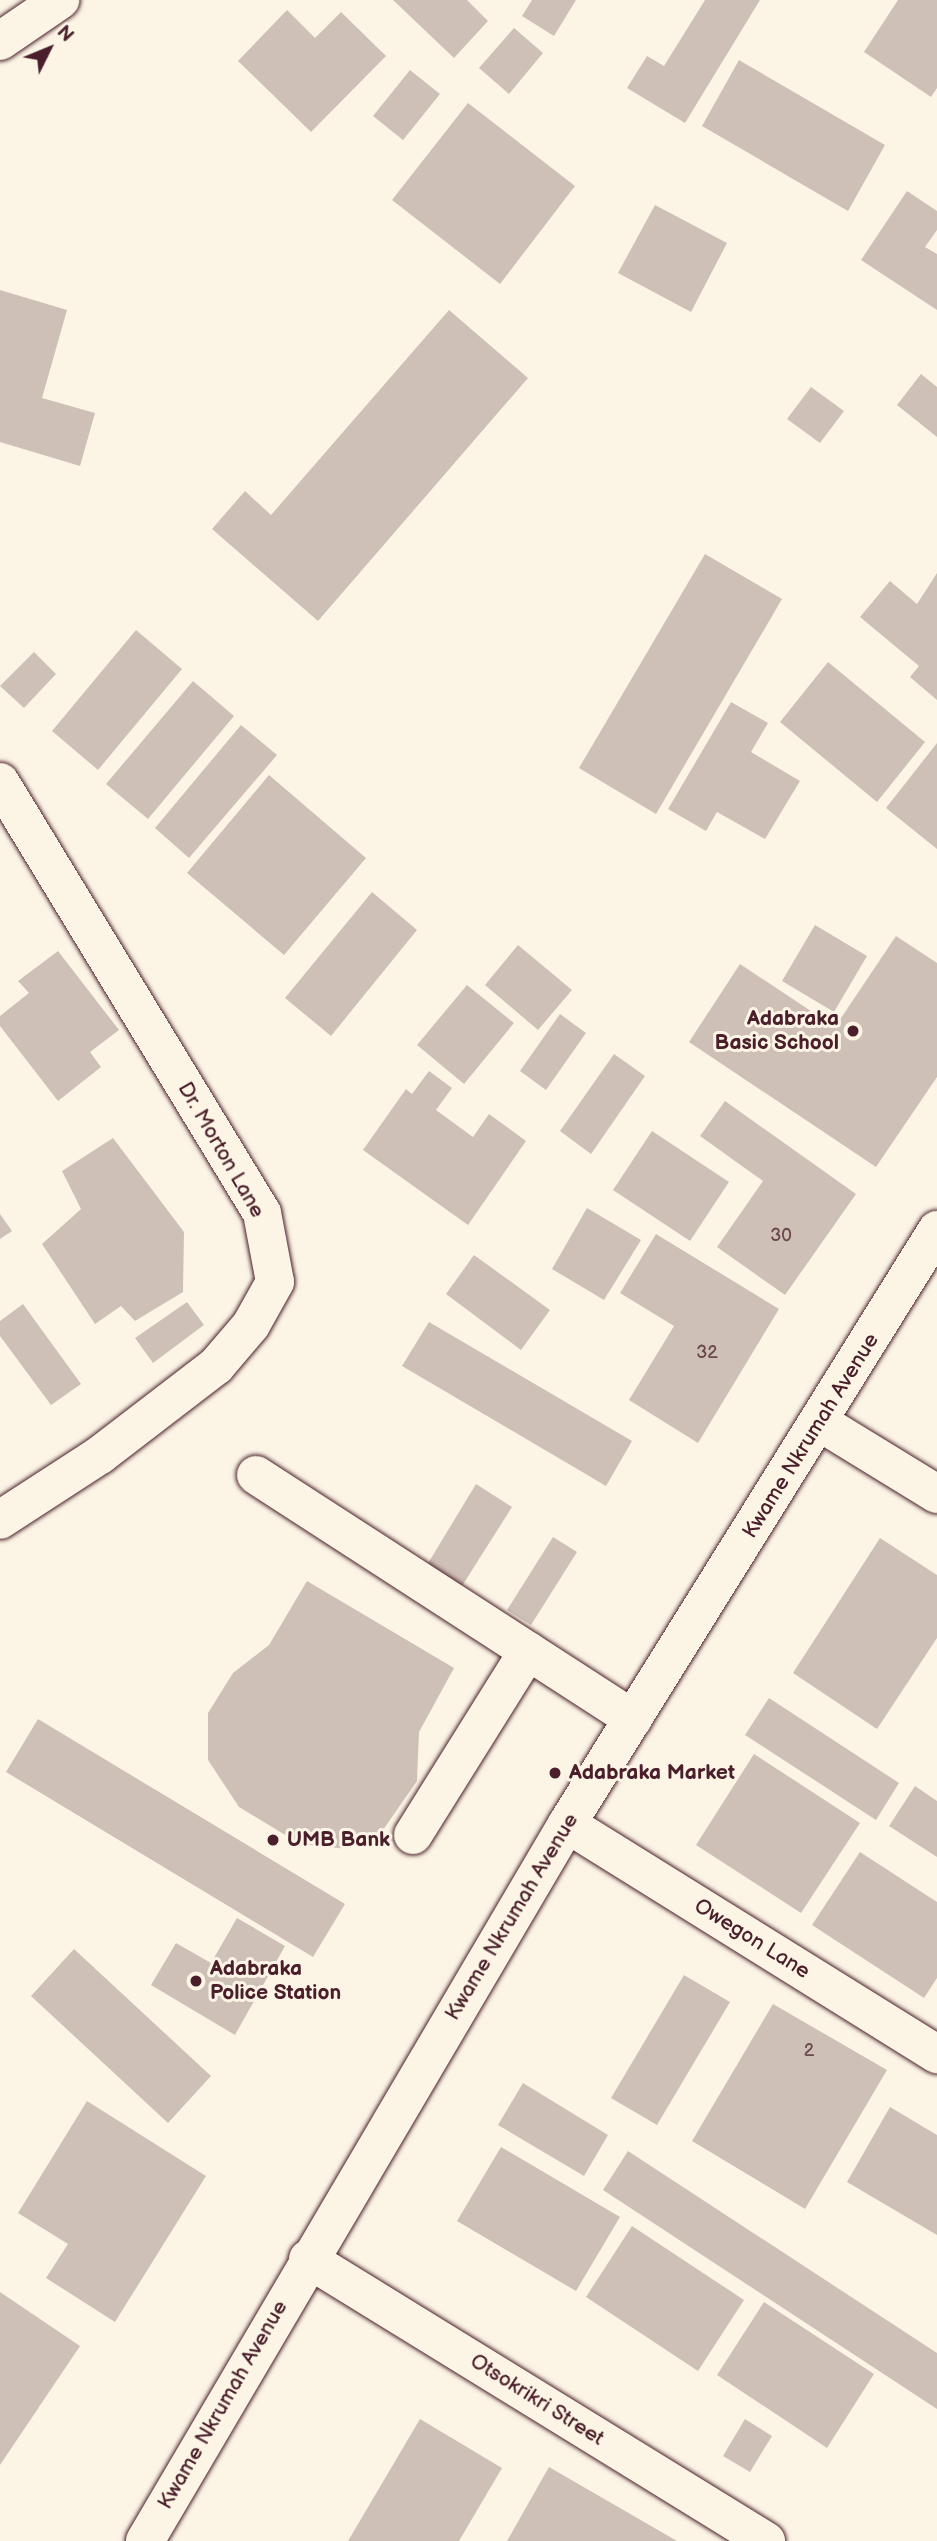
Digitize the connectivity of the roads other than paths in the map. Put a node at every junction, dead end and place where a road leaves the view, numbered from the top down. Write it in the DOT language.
graph roads {
  1 [pos="60,0"];
  2 [pos="0,41"];
  3 [pos="0,782"];
  4 [pos="937,1230"];
  5 [pos="821,1423"];
  6 [pos="256,1475"];
  7 [pos="937,1494"];
  8 [pos="0,1520"];
  9 [pos="528,1651"];
  10 [pos="633,1719"];
  11 [pos="567,1824"];
  12 [pos="413,1835"];
  13 [pos="937,2054"];
  14 [pos="308,2259"];
  15 [pos="145,2541"];
  16 [pos="766,2541"];
  1 -- 2 [label="street"];
  3 -- 8 [label="street, Dr. Morton Lane"];
  4 -- 5 [label="street, Kwame Nkrumah Avenue"];
  5 -- 7 [label="street"];
  5 -- 10 [label="street, Kwame Nkrumah Avenue"];
  6 -- 9 [label="street"];
  9 -- 10 [label="street"];
  9 -- 12 [label="street"];
  10 -- 11 [label="street, Kwame Nkrumah Avenue"];
  11 -- 13 [label="street, Owegon Lane"];
  11 -- 14 [label="street, Kwame Nkrumah Avenue"];
  14 -- 15 [label="street, Kwame Nkrumah Avenue"];
  14 -- 16 [label="street, Otsokrikri Street"];
}
